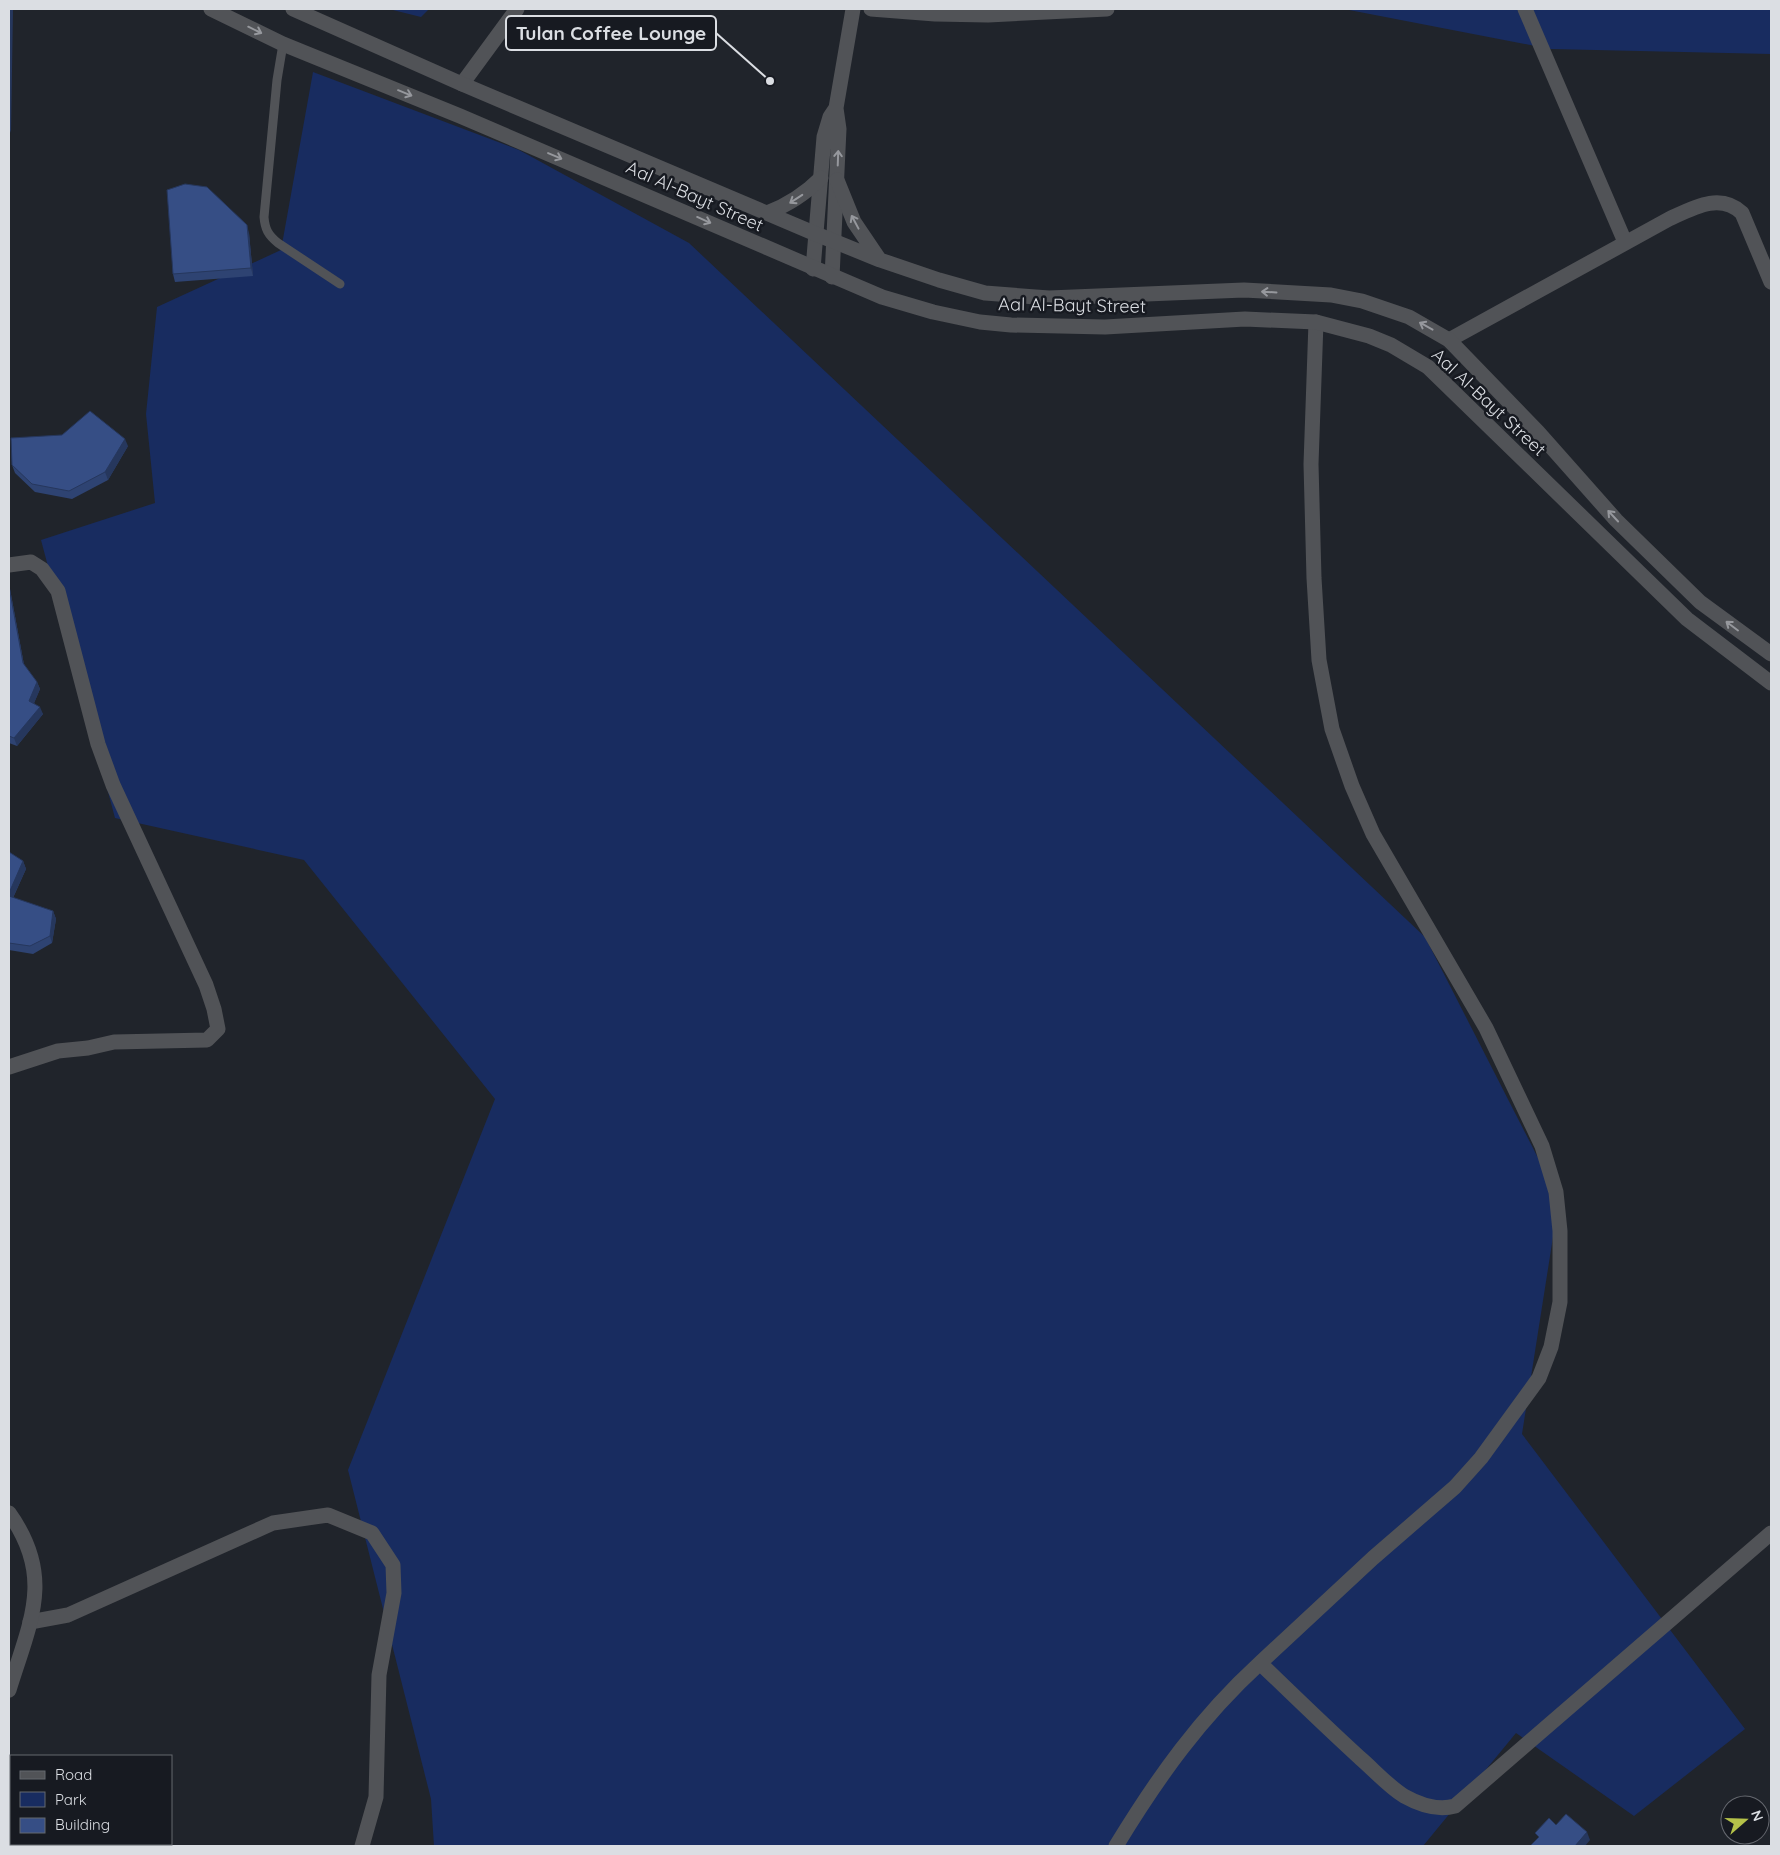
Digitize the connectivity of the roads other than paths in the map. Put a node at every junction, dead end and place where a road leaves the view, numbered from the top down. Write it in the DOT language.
graph roads {
  1 [pos="211,9"];
  2 [pos="293,9"];
  3 [pos="517,9"];
  4 [pos="853,9"];
  5 [pos="871,9"];
  6 [pos="1107,9"];
  7 [pos="1525,9"];
  8 [pos="283,44"];
  9 [pos="462,84"];
  10 [pos="836,108"];
  11 [pos="821,178"];
  12 [pos="837,180"];
  13 [pos="767,213"];
  14 [pos="816,234"];
  15 [pos="835,242"];
  16 [pos="1625,242"];
  17 [pos="880,260"];
  18 [pos="813,269"];
  19 [pos="832,277"];
  20 [pos="1771,282"];
  21 [pos="340,284"];
  22 [pos="1316,322"];
  23 [pos="1449,340"];
  24 [pos="9,565"];
  25 [pos="1771,654"];
  26 [pos="1771,683"];
  27 [pos="9,1067"];
  28 [pos="9,1513"];
  29 [pos="1771,1533"];
  30 [pos="30,1622"];
  31 [pos="1260,1663"];
  32 [pos="9,1690"];
  33 [pos="362,1846"];
  34 [pos="1116,1846"];
  1 -- 8 [label="street, Aal Al-Bayt Street, one-way"];
  2 -- 9 [label="street, Aal Al-Bayt Street"];
  3 -- 9 [label="street"];
  4 -- 10 [label="street"];
  5 -- 6 [label="street"];
  7 -- 16 [label="street"];
  8 -- 18 [label="street, Aal Al-Bayt Street, one-way"];
  8 -- 21 [label="lane"];
  9 -- 13 [label="street, Aal Al-Bayt Street"];
  10 -- 11 [label="street"];
  12 -- 10 [label="street, one-way"];
  11 -- 13 [label="street, one-way"];
  11 -- 14 [label="street"];
  12 -- 15 [label="street"];
  17 -- 12 [label="street, one-way"];
  13 -- 14 [label="street, Aal Al-Bayt Street"];
  14 -- 15 [label="street, Aal Al-Bayt Street"];
  14 -- 18 [label="street"];
  15 -- 17 [label="street, Aal Al-Bayt Street"];
  15 -- 19 [label="street"];
  16 -- 20 [label="street"];
  16 -- 23 [label="street"];
  23 -- 17 [label="street, Aal Al-Bayt Street, one-way"];
  18 -- 19 [label="street, Aal Al-Bayt Street"];
  19 -- 22 [label="street, Aal Al-Bayt Street"];
  22 -- 26 [label="street, Aal Al-Bayt Street"];
  22 -- 31 [label="street"];
  25 -- 23 [label="street, Aal Al-Bayt Street, one-way"];
  24 -- 27 [label="street"];
  28 -- 30 [label="street"];
  29 -- 31 [label="street"];
  30 -- 32 [label="street"];
  30 -- 33 [label="street"];
  31 -- 34 [label="street"];
}
